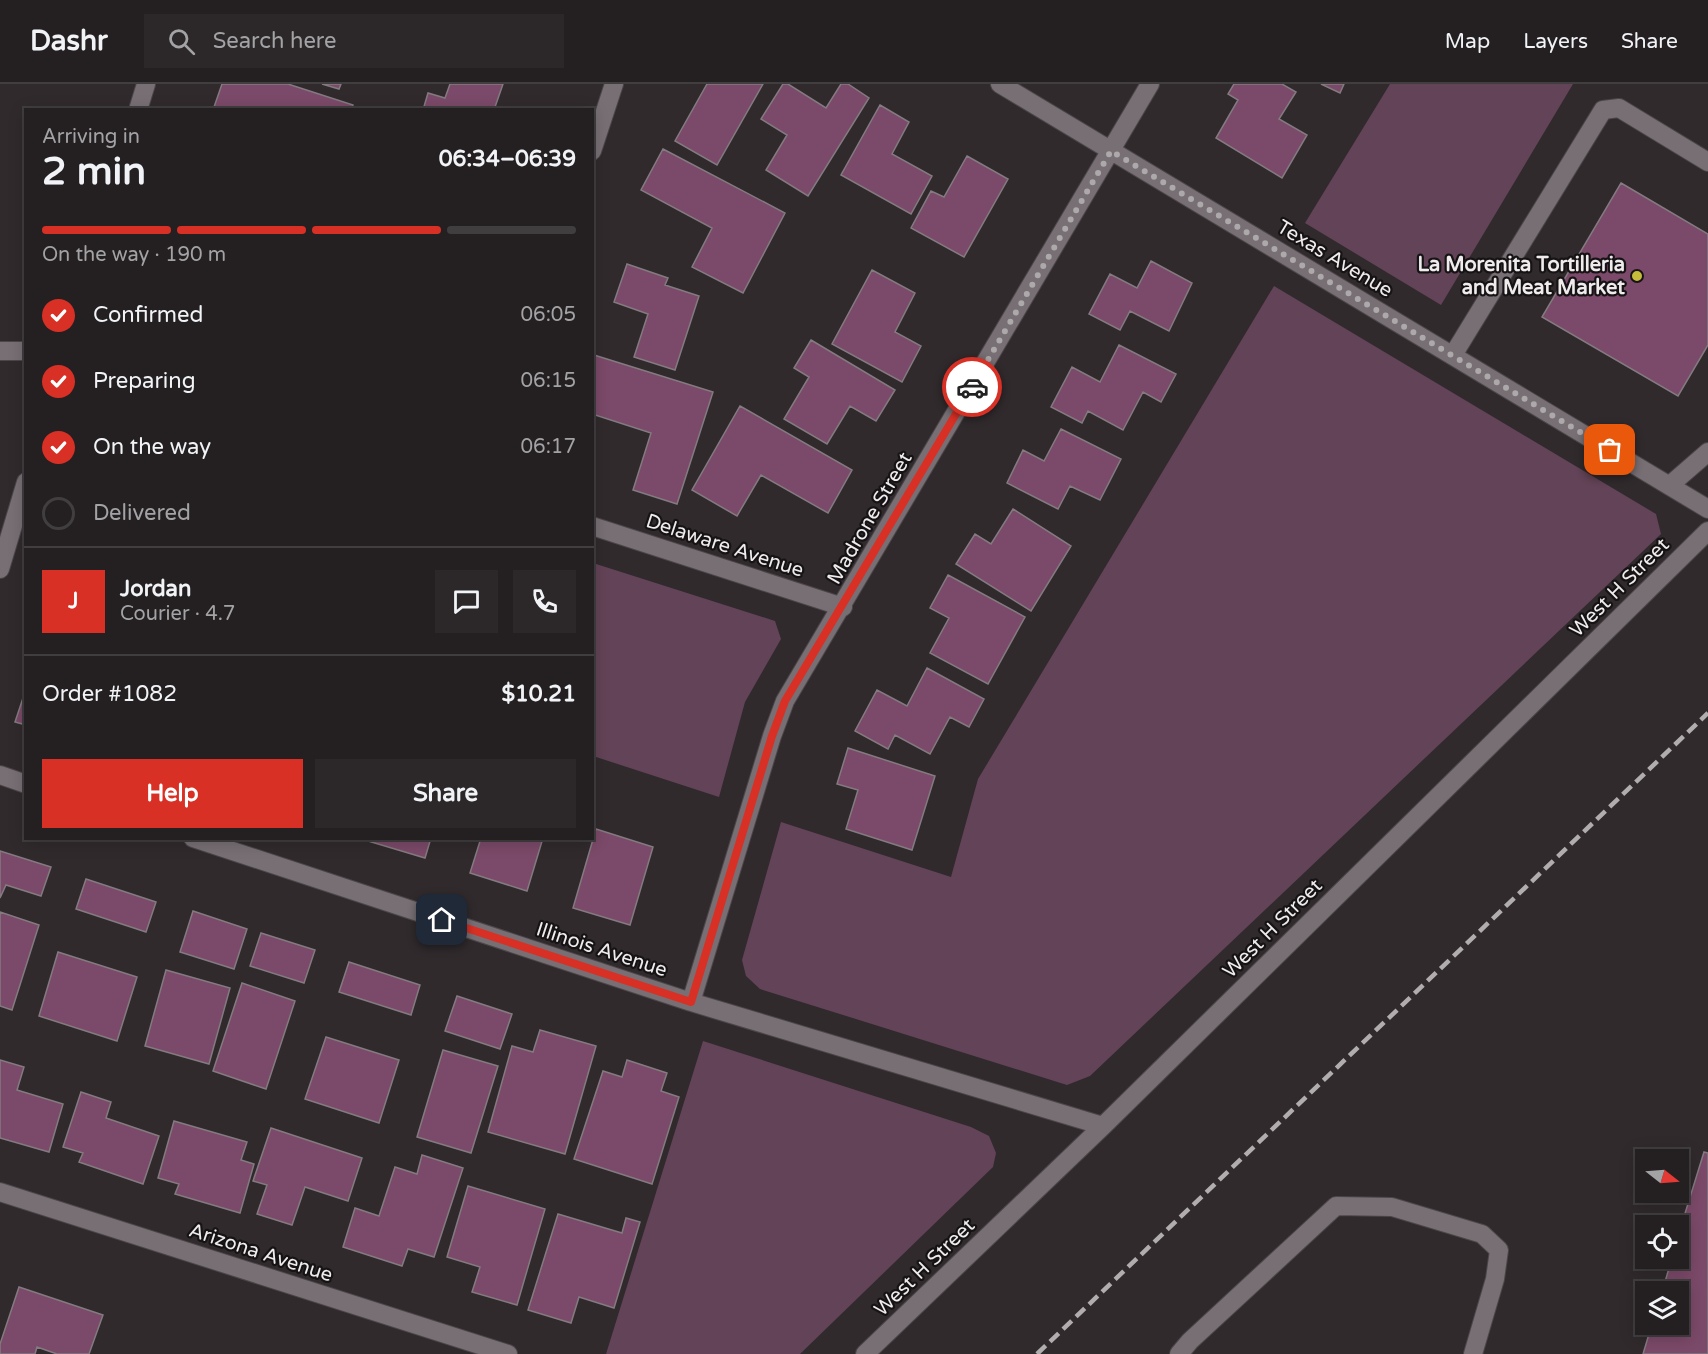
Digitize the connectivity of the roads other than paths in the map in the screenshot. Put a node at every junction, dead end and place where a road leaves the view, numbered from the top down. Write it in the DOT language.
graph roads {
  1 [pos="146,84"];
  2 [pos="614,84"];
  3 [pos="1000,84"];
  4 [pos="1150,84"];
  5 [pos="139,108"];
  6 [pos="594,145"];
  7 [pos="1111,151"];
  8 [pos="1708,162"];
  9 [pos="0,351"];
  10 [pos="24,351"];
  11 [pos="1453,355"];
  12 [pos="1708,452"];
  13 [pos="1670,485"];
  14 [pos="24,489"];
  15 [pos="1708,509"];
  16 [pos="594,527"];
  17 [pos="1708,531"];
  18 [pos="0,569"];
  19 [pos="843,607"];
  20 [pos="0,775"];
  21 [pos="24,783"];
  22 [pos="199,840"];
  23 [pos="691,1002"];
  24 [pos="1103,1126"];
  25 [pos="0,1192"];
  26 [pos="508,1354"];
  27 [pos="865,1354"];
  28 [pos="1179,1354"];
  29 [pos="1473,1354"];
  1 -- 5 [label="street"];
  2 -- 6 [label="street"];
  3 -- 7 [label="street, Texas Avenue"];
  4 -- 7 [label="street, Madrone Street"];
  7 -- 11 [label="street, Texas Avenue"];
  7 -- 19 [label="street, Madrone Street"];
  8 -- 11 [label="street"];
  9 -- 10 [label="street"];
  11 -- 13 [label="street, Texas Avenue"];
  12 -- 13 [label="street"];
  13 -- 15 [label="street, Texas Avenue"];
  14 -- 18 [label="street"];
  16 -- 19 [label="street, Delaware Avenue"];
  17 -- 24 [label="street, West H Street"];
  19 -- 23 [label="street, Madrone Street"];
  20 -- 21 [label="street"];
  22 -- 23 [label="street, Illinois Avenue"];
  23 -- 24 [label="street, Illinois Avenue"];
  24 -- 27 [label="street, West H Street"];
  25 -- 26 [label="street, Arizona Avenue"];
  28 -- 29 [label="street"];
}
